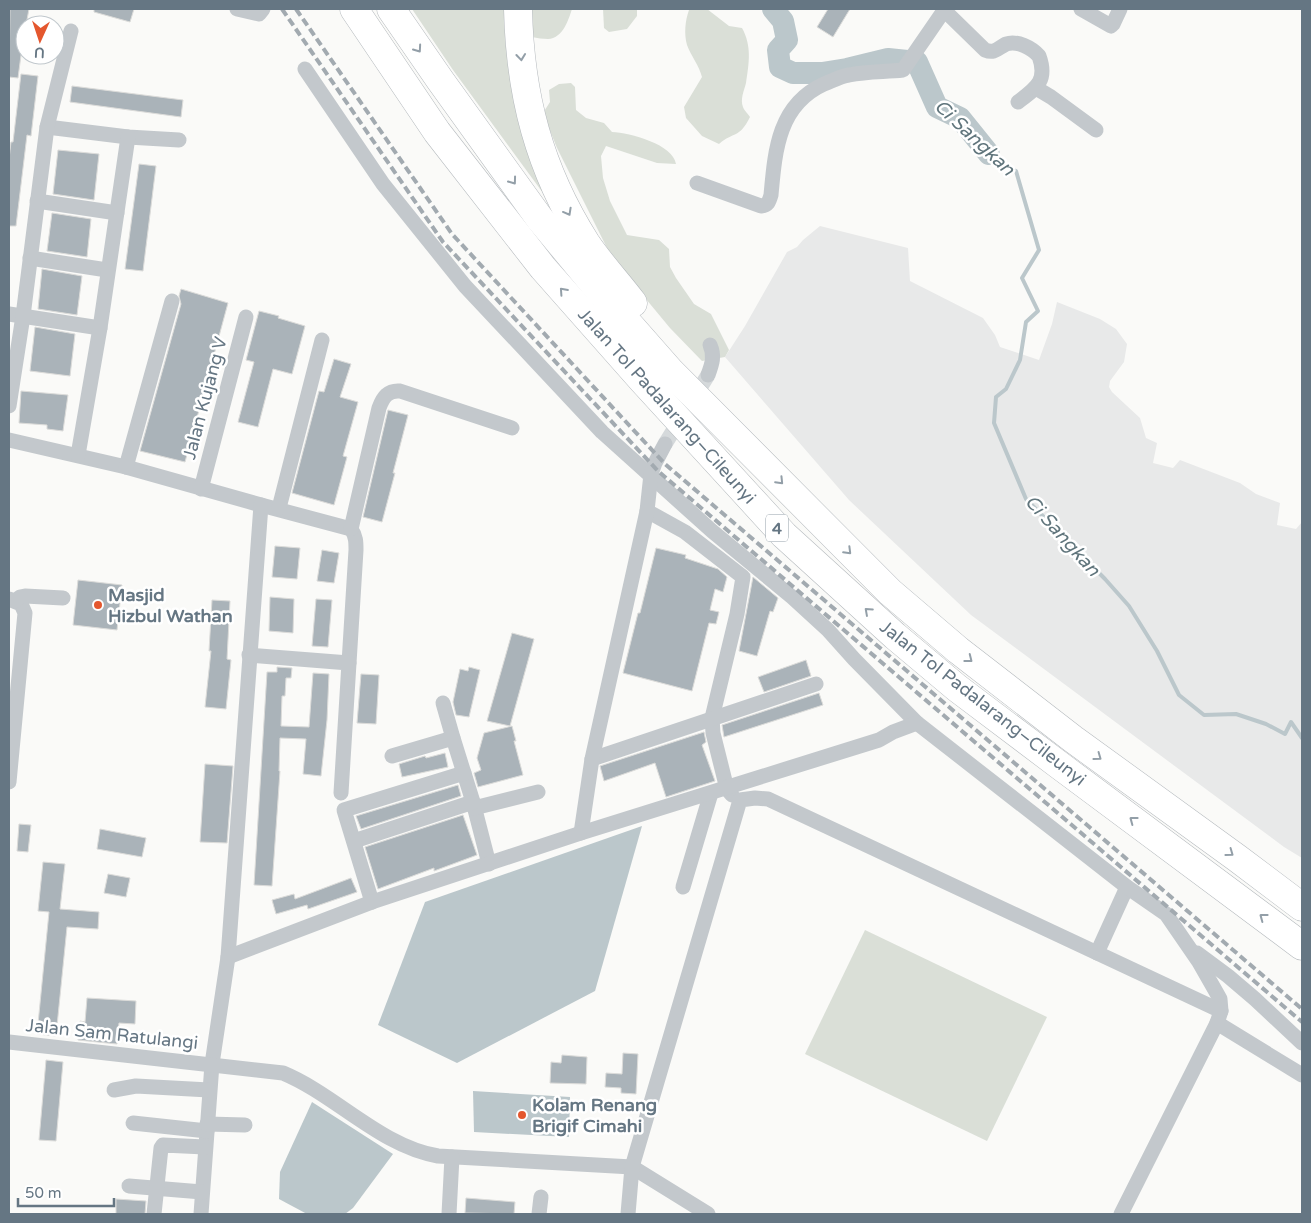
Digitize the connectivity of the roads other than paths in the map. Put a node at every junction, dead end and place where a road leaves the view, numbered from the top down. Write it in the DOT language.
graph roads {
  1 [pos="237,9"];
  2 [pos="354,9"];
  3 [pos="390,9"];
  4 [pos="518,9"];
  5 [pos="945,9"];
  6 [pos="1081,9"];
  7 [pos="1120,9"];
  8 [pos="261,11"];
  9 [pos="71,31"];
  10 [pos="304,69"];
  11 [pos="1036,88"];
  12 [pos="1018,102"];
  13 [pos="47,127"];
  14 [pos="1096,130"];
  15 [pos="128,137"];
  16 [pos="179,140"];
  17 [pos="696,183"];
  18 [pos="37,201"];
  19 [pos="117,212"];
  20 [pos="30,258"];
  21 [pos="107,270"];
  22 [pos="172,301"];
  23 [pos="16,315"];
  24 [pos="246,317"];
  25 [pos="100,328"];
  26 [pos="322,340"];
  27 [pos="710,345"];
  28 [pos="708,375"];
  29 [pos="9,406"];
  30 [pos="512,428"];
  31 [pos="9,440"];
  32 [pos="665,444"];
  33 [pos="746,446"];
  34 [pos="78,455"];
  35 [pos="126,467"];
  36 [pos="651,474"];
  37 [pos="201,489"];
  38 [pos="261,504"];
  39 [pos="279,508"];
  40 [pos="647,511"];
  41 [pos="351,530"];
  42 [pos="63,598"];
  43 [pos="12,600"];
  44 [pos="249,655"];
  45 [pos="349,663"];
  46 [pos="816,684"];
  47 [pos="442,703"];
  48 [pos="712,718"];
  49 [pos="917,722"];
  50 [pos="453,738"];
  51 [pos="392,756"];
  52 [pos="592,759"];
  53 [pos="464,773"];
  54 [pos="9,782"];
  55 [pos="727,789"];
  56 [pos="538,792"];
  57 [pos="341,793"];
  58 [pos="711,793"];
  59 [pos="740,800"];
  60 [pos="473,805"];
  61 [pos="581,834"];
  62 [pos="354,841"];
  63 [pos="489,864"];
  64 [pos="684,887"];
  65 [pos="1127,887"];
  66 [pos="372,902"];
  67 [pos="1302,907"];
  68 [pos="1302,946"];
  69 [pos="1190,948"];
  70 [pos="1096,952"];
  71 [pos="228,958"];
  72 [pos="1219,1017"];
  73 [pos="9,1042"];
  74 [pos="1302,1043"];
  75 [pos="212,1064"];
  76 [pos="1302,1075"];
  77 [pos="114,1090"];
  78 [pos="209,1090"];
  79 [pos="133,1123"];
  80 [pos="245,1125"];
  81 [pos="207,1128"];
  82 [pos="205,1147"];
  83 [pos="452,1157"];
  84 [pos="632,1167"];
  85 [pos="129,1186"];
  86 [pos="157,1188"];
  87 [pos="202,1192"];
  88 [pos="540,1197"];
  89 [pos="154,1214"];
  90 [pos="201,1214"];
  91 [pos="449,1214"];
  92 [pos="540,1214"];
  93 [pos="628,1214"];
  94 [pos="708,1214"];
  95 [pos="1121,1214"];
  1 -- 8 [label="street"];
  68 -- 2 [label="highway, Jalan Tol Padalarang–Cileunyi / 4, one-way"];
  3 -- 33 [label="highway, Jalan Tol Padalarang–Cileunyi / 4, one-way"];
  4 -- 33 [label="highway, one-way"];
  5 -- 11 [label="street"];
  5 -- 17 [label="street"];
  6 -- 7 [label="street"];
  9 -- 13 [label="street"];
  10 -- 36 [label="street"];
  11 -- 12 [label="street"];
  11 -- 14 [label="street"];
  13 -- 15 [label="street"];
  13 -- 18 [label="street"];
  15 -- 16 [label="street"];
  15 -- 19 [label="street"];
  18 -- 19 [label="street"];
  18 -- 20 [label="street"];
  19 -- 21 [label="street"];
  20 -- 21 [label="street"];
  20 -- 23 [label="street"];
  21 -- 25 [label="street"];
  22 -- 35 [label="street"];
  23 -- 25 [label="street"];
  23 -- 29 [label="street"];
  24 -- 37 [label="street, Jalan Kujang V"];
  25 -- 34 [label="street"];
  26 -- 39 [label="street"];
  27 -- 28 [label="street"];
  30 -- 41 [label="street"];
  31 -- 34 [label="street"];
  32 -- 36 [label="street"];
  33 -- 67 [label="highway, Jalan Tol Padalarang–Cileunyi / 4, one-way"];
  34 -- 35 [label="street"];
  35 -- 37 [label="street"];
  36 -- 40 [label="street"];
  36 -- 49 [label="street"];
  37 -- 38 [label="street"];
  38 -- 39 [label="street"];
  38 -- 44 [label="street"];
  39 -- 41 [label="street"];
  40 -- 48 [label="street"];
  40 -- 52 [label="street"];
  41 -- 45 [label="street"];
  42 -- 43 [label="street"];
  43 -- 54 [label="street"];
  44 -- 45 [label="street"];
  44 -- 71 [label="street"];
  45 -- 57 [label="street"];
  46 -- 48 [label="street"];
  47 -- 50 [label="street"];
  48 -- 52 [label="street"];
  48 -- 55 [label="street"];
  49 -- 55 [label="street"];
  49 -- 65 [label="street"];
  50 -- 51 [label="street"];
  50 -- 53 [label="street"];
  52 -- 61 [label="street"];
  53 -- 60 [label="street"];
  53 -- 62 [label="street"];
  55 -- 58 [label="street"];
  55 -- 59 [label="street"];
  56 -- 60 [label="street"];
  58 -- 61 [label="street"];
  58 -- 64 [label="street"];
  59 -- 70 [label="street"];
  59 -- 84 [label="street"];
  60 -- 62 [label="street"];
  60 -- 63 [label="street"];
  61 -- 63 [label="street"];
  62 -- 66 [label="street"];
  63 -- 66 [label="street"];
  65 -- 69 [label="street"];
  65 -- 70 [label="street"];
  66 -- 71 [label="street"];
  69 -- 72 [label="street"];
  69 -- 74 [label="street"];
  70 -- 72 [label="street"];
  71 -- 75 [label="street"];
  72 -- 76 [label="street"];
  72 -- 95 [label="street"];
  73 -- 75 [label="street, Jalan Sam Ratulangi"];
  75 -- 78 [label="street"];
  75 -- 83 [label="street, Jalan Sam Ratulangi"];
  77 -- 78 [label="street"];
  78 -- 81 [label="street"];
  79 -- 81 [label="street"];
  80 -- 81 [label="street"];
  81 -- 82 [label="street"];
  82 -- 86 [label="street"];
  82 -- 87 [label="street"];
  83 -- 84 [label="street, Jalan Sam Ratulangi"];
  83 -- 91 [label="street"];
  84 -- 93 [label="street"];
  84 -- 94 [label="street"];
  85 -- 86 [label="street"];
  86 -- 87 [label="street"];
  86 -- 89 [label="street"];
  87 -- 90 [label="street"];
  88 -- 92 [label="street"];
}
